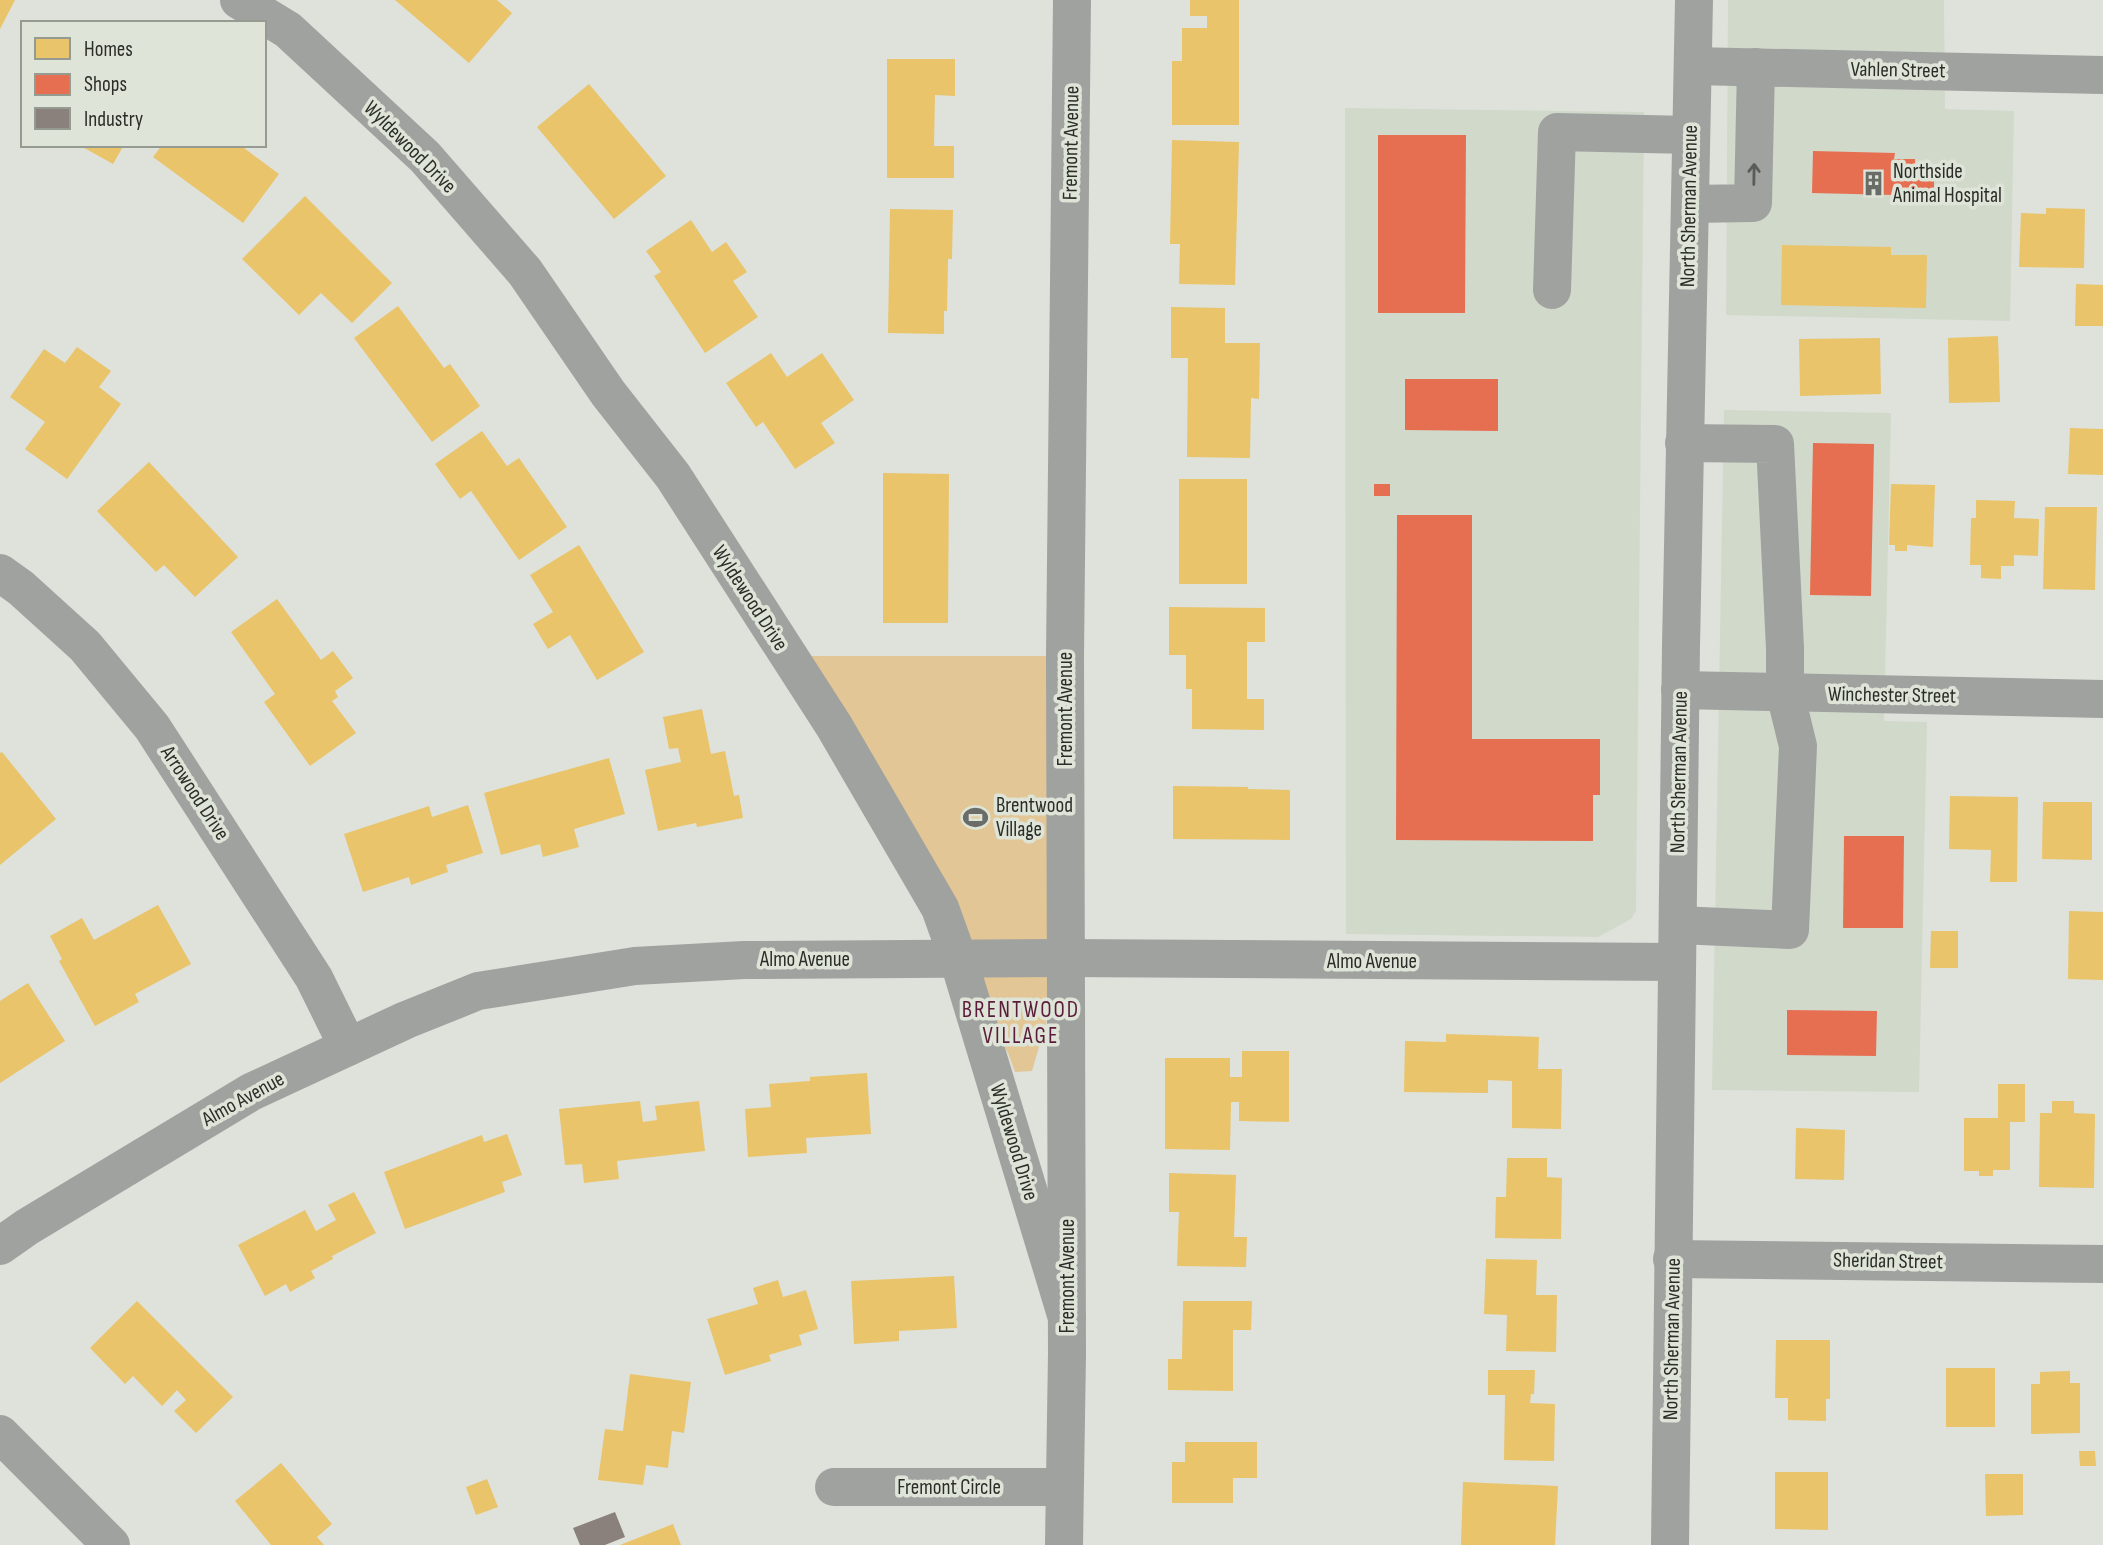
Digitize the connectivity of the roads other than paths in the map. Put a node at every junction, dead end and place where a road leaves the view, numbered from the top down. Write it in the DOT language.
graph roads {
  1 [pos="1072,0"];
  2 [pos="1693,0"];
  3 [pos="242,1"];
  4 [pos="1693,66"];
  5 [pos="1756,67"];
  6 [pos="2103,75"];
  7 [pos="1690,135"];
  8 [pos="1690,204"];
  9 [pos="1552,290"];
  10 [pos="1684,443"];
  11 [pos="0,573"];
  12 [pos="1680,690"];
  13 [pos="1785,693"];
  14 [pos="2103,699"];
  15 [pos="1678,925"];
  16 [pos="958,958"];
  17 [pos="1065,958"];
  18 [pos="1677,962"];
  19 [pos="348,1047"];
  20 [pos="0,1246"];
  21 [pos="1672,1259"];
  22 [pos="2103,1264"];
  23 [pos="1067,1318"];
  24 [pos="0,1434"];
  25 [pos="834,1487"];
  26 [pos="1064,1487"];
  27 [pos="111,1545"];
  28 [pos="1064,1545"];
  29 [pos="1670,1545"];
  1 -- 17 [label="street, Fremont Avenue"];
  2 -- 4 [label="street, North Sherman Avenue"];
  3 -- 16 [label="street, Wyldewood Drive"];
  4 -- 5 [label="street, Vahlen Street"];
  4 -- 7 [label="street, North Sherman Avenue"];
  5 -- 6 [label="street, Vahlen Street"];
  8 -- 5 [label="street, one-way"];
  7 -- 8 [label="street, North Sherman Avenue"];
  7 -- 9 [label="street"];
  8 -- 10 [label="street, North Sherman Avenue"];
  10 -- 12 [label="street, North Sherman Avenue"];
  10 -- 13 [label="street"];
  11 -- 19 [label="street, Arrowood Drive"];
  12 -- 13 [label="street, Winchester Street"];
  12 -- 15 [label="street, North Sherman Avenue"];
  13 -- 14 [label="street, Winchester Street"];
  13 -- 15 [label="street"];
  15 -- 18 [label="street, North Sherman Avenue"];
  16 -- 17 [label="street, Almo Avenue"];
  16 -- 19 [label="street, Almo Avenue"];
  16 -- 23 [label="street, Wyldewood Drive"];
  17 -- 18 [label="street, Almo Avenue"];
  17 -- 23 [label="street, Fremont Avenue"];
  18 -- 21 [label="street, North Sherman Avenue"];
  19 -- 20 [label="street, Almo Avenue"];
  21 -- 22 [label="street, Sheridan Street"];
  21 -- 29 [label="street, North Sherman Avenue"];
  23 -- 26 [label="street, Fremont Avenue"];
  24 -- 27 [label="street"];
  25 -- 26 [label="street, Fremont Circle"];
  26 -- 28 [label="street, Fremont Avenue"];
}
